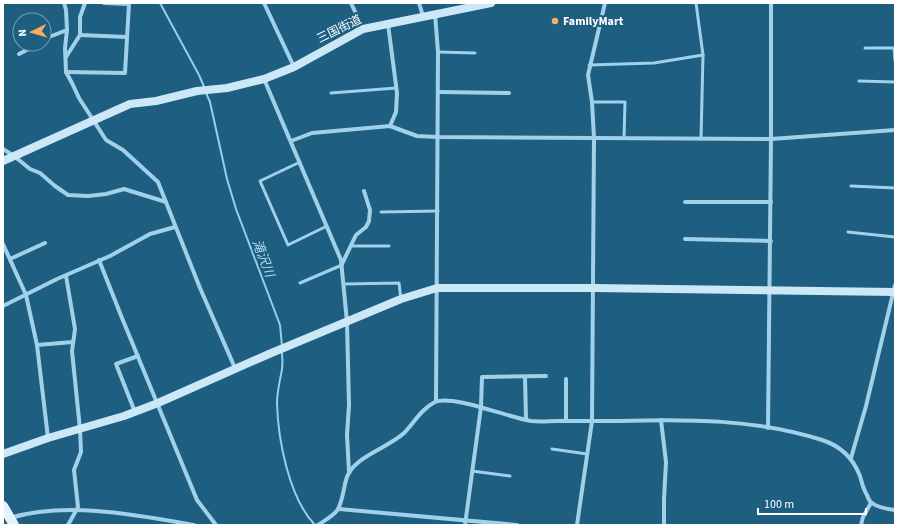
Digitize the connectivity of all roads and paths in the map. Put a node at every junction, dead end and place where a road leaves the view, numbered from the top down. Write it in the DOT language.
graph roads {
  1 [pos="64,3"];
  2 [pos="85,3"];
  3 [pos="104,3"];
  4 [pos="264,3"];
  5 [pos="351,3"];
  6 [pos="419,3"];
  7 [pos="490,3"];
  8 [pos="605,3"];
  9 [pos="696,3"];
  10 [pos="771,3"];
  11 [pos="435,14"];
  12 [pos="424,16"];
  13 [pos="388,23"];
  14 [pos="364,29"];
  15 [pos="67,30"];
  16 [pos="80,35"];
  17 [pos="52,36"];
  18 [pos="127,37"];
  19 [pos="865,48"];
  20 [pos="894,48"];
  21 [pos="23,52"];
  22 [pos="438,52"];
  23 [pos="475,53"];
  24 [pos="19,54"];
  25 [pos="703,55"];
  26 [pos="66,58"];
  27 [pos="895,61"];
  28 [pos="589,65"];
  29 [pos="294,67"];
  30 [pos="66,72"];
  31 [pos="264,79"];
  32 [pos="859,81"];
  33 [pos="895,82"];
  34 [pos="396,88"];
  35 [pos="438,92"];
  36 [pos="331,93"];
  37 [pos="509,93"];
  38 [pos="592,102"];
  39 [pos="94,121"];
  40 [pos="390,126"];
  41 [pos="895,130"];
  42 [pos="438,137"];
  43 [pos="594,138"];
  44 [pos="624,138"];
  45 [pos="701,139"];
  46 [pos="771,139"];
  47 [pos="291,141"];
  48 [pos="3,149"];
  49 [pos="14,156"];
  50 [pos="3,161"];
  51 [pos="300,162"];
  52 [pos="851,186"];
  53 [pos="895,188"];
  54 [pos="364,191"];
  55 [pos="166,202"];
  56 [pos="685,202"];
  57 [pos="771,202"];
  58 [pos="438,211"];
  59 [pos="381,212"];
  60 [pos="327,226"];
  61 [pos="175,227"];
  62 [pos="848,232"];
  63 [pos="895,237"];
  64 [pos="685,239"];
  65 [pos="771,241"];
  66 [pos="46,243"];
  67 [pos="3,244"];
  68 [pos="351,246"];
  69 [pos="389,246"];
  70 [pos="10,259"];
  71 [pos="99,260"];
  72 [pos="342,264"];
  73 [pos="66,276"];
  74 [pos="300,283"];
  75 [pos="344,284"];
  76 [pos="437,288"];
  77 [pos="593,288"];
  78 [pos="894,290"];
  79 [pos="770,291"];
  80 [pos="26,295"];
  81 [pos="401,299"];
  82 [pos="3,306"];
  83 [pos="347,322"];
  84 [pos="73,342"];
  85 [pos="37,344"];
  86 [pos="138,356"];
  87 [pos="236,369"];
  88 [pos="546,376"];
  89 [pos="525,377"];
  90 [pos="566,379"];
  91 [pos="436,401"];
  92 [pos="158,403"];
  93 [pos="481,407"];
  94 [pos="135,412"];
  95 [pos="526,420"];
  96 [pos="661,420"];
  97 [pos="566,421"];
  98 [pos="592,421"];
  99 [pos="768,428"];
  100 [pos="80,429"];
  101 [pos="48,438"];
  102 [pos="552,449"];
  103 [pos="3,454"];
  104 [pos="587,454"];
  105 [pos="851,458"];
  106 [pos="472,471"];
  107 [pos="349,472"];
  108 [pos="510,476"];
  109 [pos="871,503"];
  110 [pos="3,506"];
  111 [pos="339,509"];
  112 [pos="77,510"];
  113 [pos="895,510"];
  114 [pos="466,520"];
  115 [pos="12,522"];
  116 [pos="165,523"];
  117 [pos="68,525"];
  118 [pos="194,525"];
  119 [pos="216,525"];
  120 [pos="318,525"];
  121 [pos="465,525"];
  122 [pos="517,525"];
  123 [pos="577,525"];
  124 [pos="664,525"];
  125 [pos="861,525"];
  1 -- 15 [label="street"];
  2 -- 16 [label="street"];
  3 -- 18 [label="street"];
  4 -- 29 [label="street"];
  5 -- 14 [label="street"];
  6 -- 12 [label="street"];
  7 -- 11 [label="street, 三国街道"];
  8 -- 28 [label="street"];
  9 -- 25 [label="lane"];
  10 -- 46 [label="street"];
  11 -- 12 [label="street, 三国街道"];
  11 -- 22 [label="street"];
  12 -- 13 [label="street, 三国街道"];
  13 -- 14 [label="street, 三国街道"];
  13 -- 34 [label="street"];
  14 -- 29 [label="street, 三国街道"];
  15 -- 17 [label="street"];
  15 -- 26 [label="street"];
  16 -- 18 [label="street"];
  16 -- 26 [label="street"];
  18 -- 30 [label="street"];
  19 -- 20 [label="lane"];
  20 -- 27 [label="lane"];
  21 -- 24 [label="street"];
  22 -- 23 [label="lane"];
  22 -- 35 [label="street"];
  25 -- 28 [label="lane"];
  25 -- 45 [label="lane"];
  26 -- 30 [label="street"];
  28 -- 38 [label="street"];
  29 -- 31 [label="street, 三国街道"];
  30 -- 39 [label="street"];
  31 -- 39 [label="street, 三国街道"];
  31 -- 47 [label="street"];
  32 -- 33 [label="lane"];
  34 -- 36 [label="lane"];
  34 -- 40 [label="street"];
  35 -- 37 [label="street"];
  35 -- 42 [label="street"];
  38 -- 43 [label="street"];
  38 -- 44 [label="lane"];
  39 -- 49 [label="street"];
  39 -- 55 [label="street"];
  40 -- 42 [label="street"];
  40 -- 47 [label="street"];
  41 -- 46 [label="street"];
  42 -- 43 [label="street"];
  42 -- 58 [label="street"];
  43 -- 44 [label="street"];
  43 -- 77 [label="street"];
  44 -- 45 [label="street"];
  45 -- 46 [label="street"];
  46 -- 57 [label="street"];
  47 -- 51 [label="street"];
  48 -- 49 [label="street"];
  49 -- 50 [label="street"];
  49 -- 55 [label="street"];
  51 -- 60 [label="street"];
  51 -- 60 [label="lane"];
  52 -- 53 [label="lane"];
  54 -- 68 [label="street"];
  55 -- 61 [label="street"];
  56 -- 57 [label="street"];
  57 -- 65 [label="street"];
  58 -- 59 [label="lane"];
  58 -- 76 [label="street"];
  60 -- 72 [label="street"];
  61 -- 71 [label="street"];
  61 -- 87 [label="street"];
  62 -- 63 [label="lane"];
  64 -- 65 [label="street"];
  65 -- 79 [label="street"];
  66 -- 70 [label="street"];
  67 -- 70 [label="street"];
  68 -- 69 [label="lane"];
  68 -- 72 [label="street"];
  70 -- 80 [label="street"];
  71 -- 73 [label="street"];
  71 -- 86 [label="street"];
  72 -- 74 [label="lane"];
  72 -- 75 [label="street"];
  73 -- 80 [label="street"];
  73 -- 84 [label="street"];
  75 -- 81 [label="lane"];
  75 -- 83 [label="street"];
  76 -- 77 [label="street"];
  76 -- 81 [label="street"];
  76 -- 91 [label="street"];
  77 -- 79 [label="street"];
  77 -- 98 [label="street"];
  78 -- 79 [label="street"];
  78 -- 105 [label="street"];
  79 -- 99 [label="street"];
  80 -- 82 [label="street"];
  80 -- 85 [label="street"];
  81 -- 83 [label="street"];
  83 -- 87 [label="street"];
  83 -- 107 [label="street"];
  84 -- 85 [label="street"];
  84 -- 100 [label="street"];
  85 -- 101 [label="street"];
  86 -- 92 [label="street"];
  86 -- 94 [label="street"];
  87 -- 92 [label="street"];
  88 -- 89 [label="street"];
  89 -- 93 [label="street"];
  89 -- 95 [label="street"];
  90 -- 97 [label="street"];
  91 -- 93 [label="street"];
  91 -- 107 [label="street"];
  92 -- 94 [label="street"];
  92 -- 119 [label="street"];
  93 -- 95 [label="street"];
  93 -- 106 [label="street"];
  94 -- 100 [label="street"];
  95 -- 97 [label="street"];
  96 -- 98 [label="street"];
  96 -- 99 [label="street"];
  96 -- 124 [label="street"];
  97 -- 98 [label="street"];
  98 -- 104 [label="street"];
  99 -- 105 [label="street"];
  100 -- 101 [label="street"];
  100 -- 112 [label="street"];
  101 -- 103 [label="street"];
  102 -- 104 [label="lane"];
  104 -- 123 [label="street"];
  105 -- 109 [label="street"];
  106 -- 108 [label="lane"];
  106 -- 114 [label="street"];
  107 -- 111 [label="street"];
  109 -- 113 [label="street"];
  109 -- 125 [label="street"];
  110 -- 115 [label="main road"];
  111 -- 114 [label="street"];
  111 -- 120 [label="street"];
  112 -- 115 [label="street"];
  112 -- 116 [label="street"];
  112 -- 117 [label="street"];
  114 -- 121 [label="street"];
  114 -- 122 [label="street"];
  116 -- 118 [label="street"];
}
